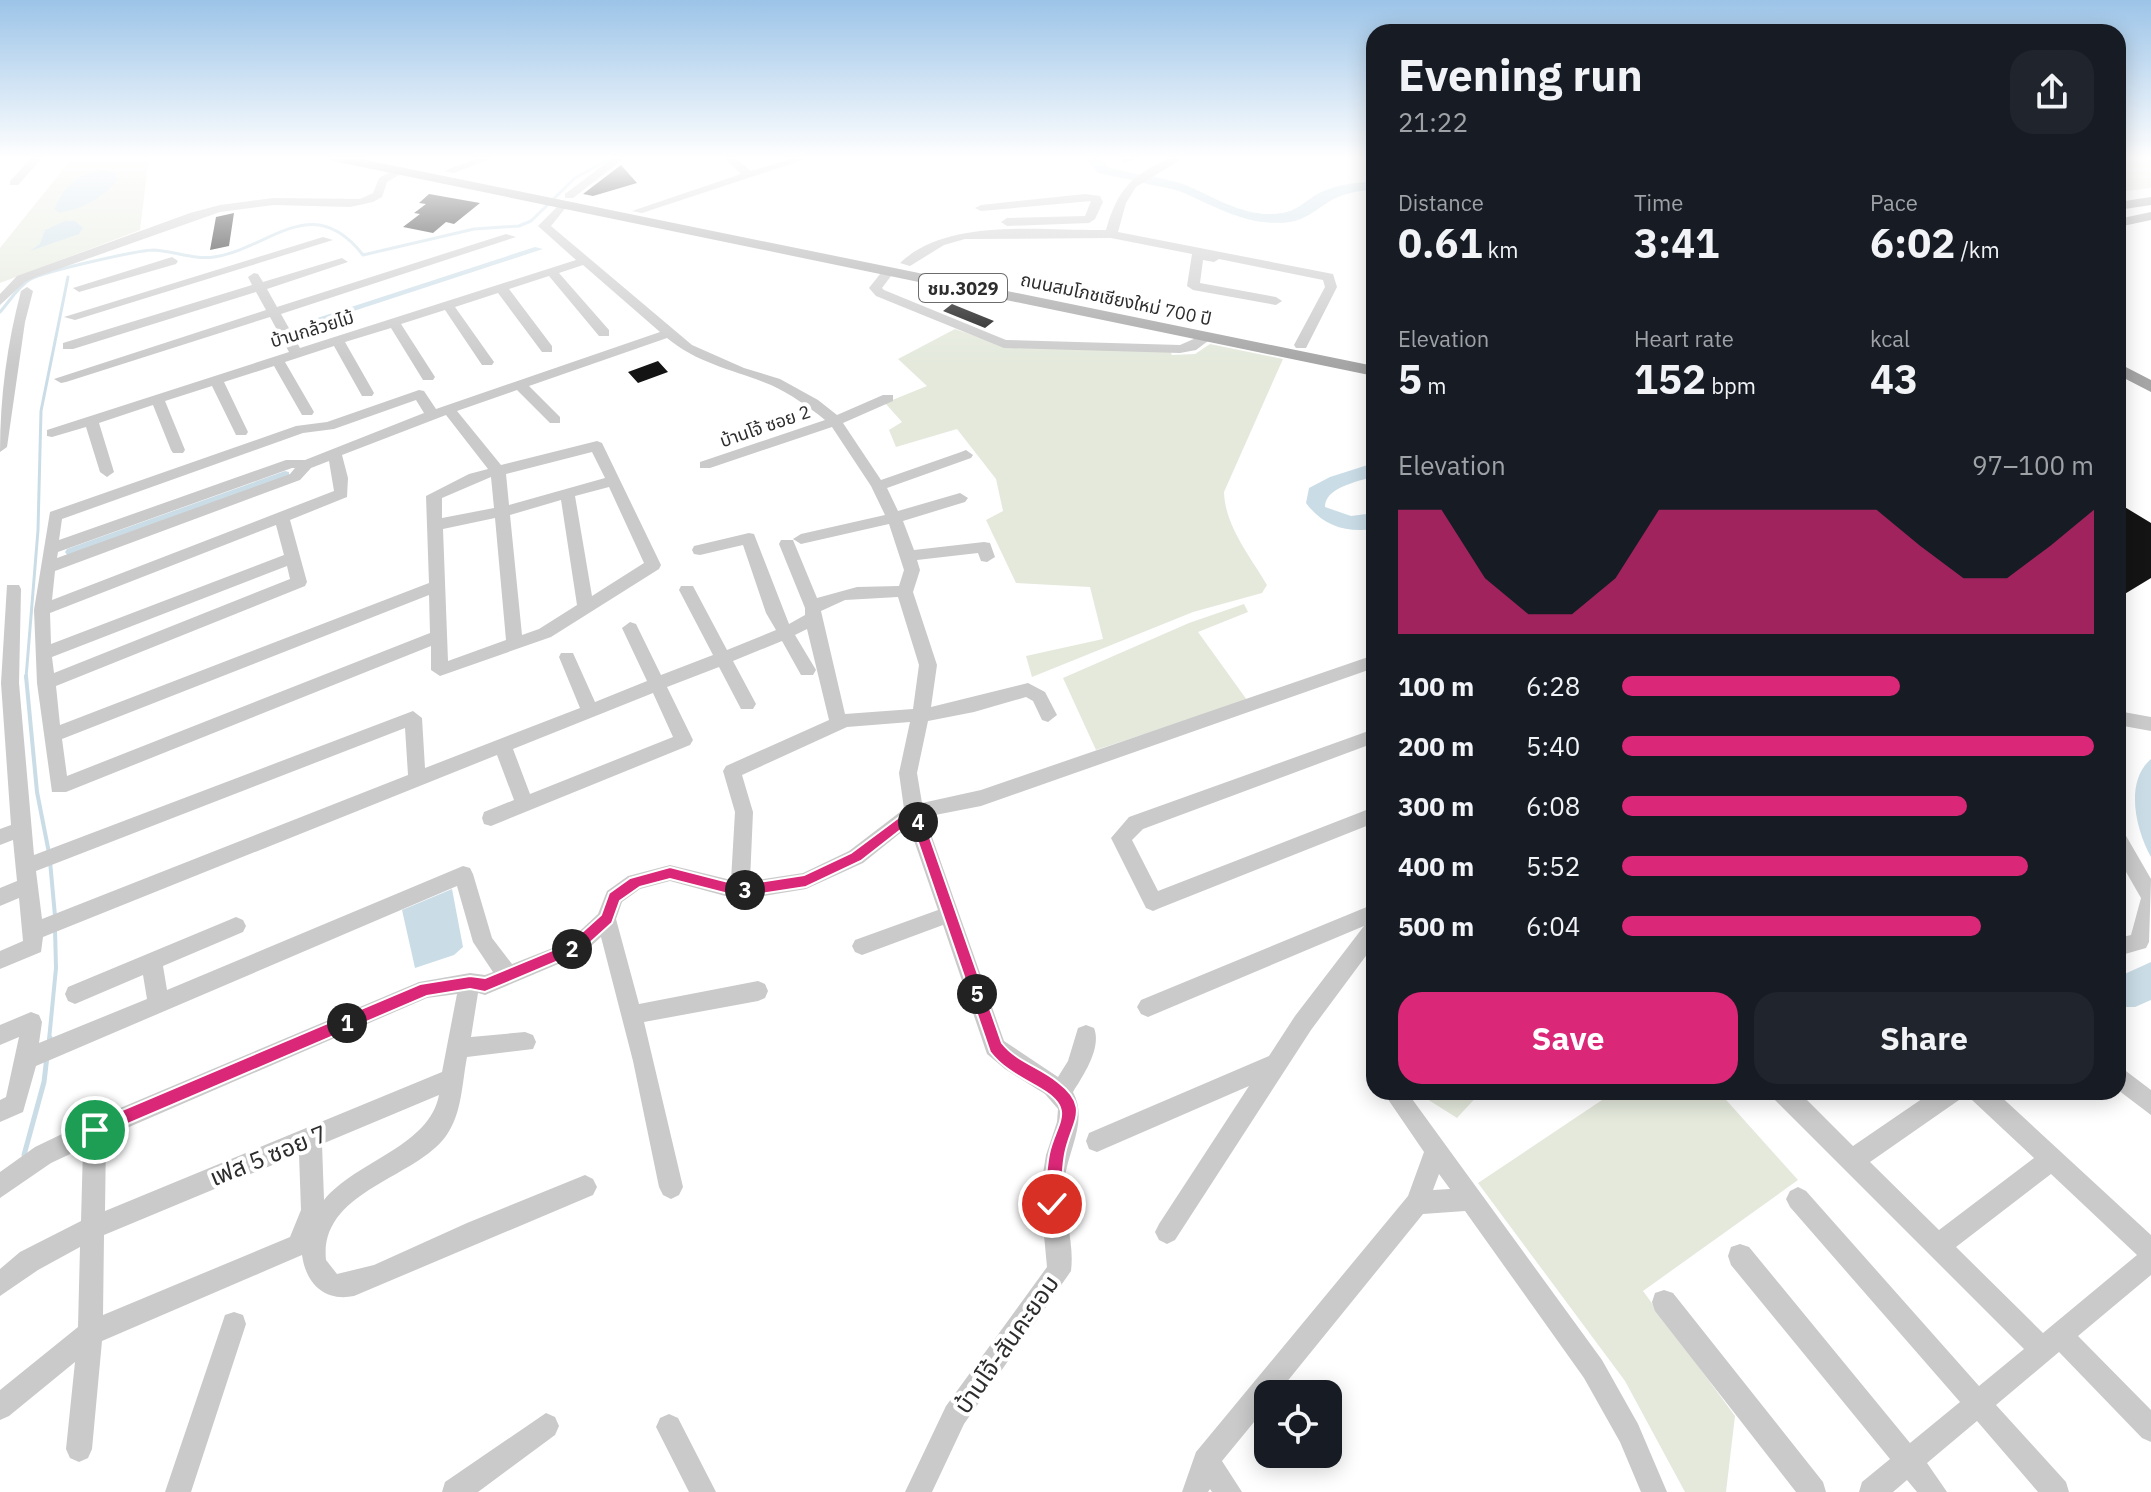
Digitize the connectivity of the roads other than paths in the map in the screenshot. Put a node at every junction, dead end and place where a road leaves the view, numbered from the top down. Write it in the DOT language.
graph roads {
  1 [pos="166,227"];
  2 [pos="545,227"];
  3 [pos="684,227"];
  4 [pos="719,227"];
  5 [pos="990,227"];
  6 [pos="1113,227"];
  7 [pos="975,234"];
  8 [pos="1111,234"];
  9 [pos="510,237"];
  10 [pos="327,240"];
  11 [pos="245,260"];
  12 [pos="1251,260"];
  13 [pos="172,261"];
  14 [pos="584,261"];
  15 [pos="342,262"];
  16 [pos="906,263"];
  17 [pos="552,272"];
  18 [pos="888,272"];
  19 [pos="129,274"];
  20 [pos="260,287"];
  21 [pos="79,288"];
  22 [pos="501,288"];
  23 [pos="27,291"];
  24 [pos="140,296"];
  25 [pos="0,301"];
  26 [pos="1276,301"];
  27 [pos="448,306"];
  28 [pos="274,312"];
  29 [pos="70,317"];
  30 [pos="19,322"];
  31 [pos="394,323"];
  32 [pos="0,326"];
  33 [pos="604,333"];
  34 [pos="669,333"];
  35 [pos="104,335"];
  36 [pos="1205,338"];
  37 [pos="338,341"];
  38 [pos="1301,345"];
  39 [pos="68,346"];
  40 [pos="547,349"];
  41 [pos="297,355"];
  42 [pos="1366,358"];
  43 [pos="277,359"];
  44 [pos="2126,360"];
  45 [pos="114,362"];
  46 [pos="487,362"];
  47 [pos="1366,369"];
  48 [pos="2126,373"];
  49 [pos="2151,374"];
  50 [pos="428,377"];
  51 [pos="61,379"];
  52 [pos="216,379"];
  53 [pos="5,383"];
  54 [pos="521,386"];
  55 [pos="2151,387"];
  56 [pos="367,393"];
  57 [pos="157,398"];
  58 [pos="888,398"];
  59 [pos="450,411"];
  60 [pos="307,412"];
  61 [pos="1,416"];
  62 [pos="433,416"];
  63 [pos="91,420"];
  64 [pos="555,420"];
  65 [pos="835,421"];
  66 [pos="241,432"];
  67 [pos="52,433"];
  68 [pos="0,446"];
  69 [pos="178,450"];
  70 [pos="334,454"];
  71 [pos="966,455"];
  72 [pos="705,465"];
  73 [pos="498,471"];
  74 [pos="107,472"];
  75 [pos="613,481"];
  76 [pos="878,486"];
  77 [pos="567,494"];
  78 [pos="960,498"];
  79 [pos="501,512"];
  80 [pos="282,517"];
  81 [pos="894,518"];
  82 [pos="435,525"];
  83 [pos="700,550"];
  84 [pos="908,556"];
  85 [pos="294,557"];
  86 [pos="987,557"];
  87 [pos="50,558"];
  88 [pos="437,586"];
  89 [pos="13,589"];
  90 [pos="687,590"];
  91 [pos="905,592"];
  92 [pos="586,607"];
  93 [pos="42,610"];
  94 [pos="813,613"];
  95 [pos="630,628"];
  96 [pos="786,633"];
  97 [pos="439,636"];
  98 [pos="6,637"];
  99 [pos="515,644"];
  100 [pos="43,654"];
  101 [pos="567,657"];
  102 [pos="724,658"];
  103 [pos="1366,664"];
  104 [pos="807,670"];
  105 [pos="46,683"];
  106 [pos="5,684"];
  107 [pos="658,685"];
  108 [pos="747,704"];
  109 [pos="590,711"];
  110 [pos="1048,715"];
  111 [pos="918,716"];
  112 [pos="2126,719"];
  113 [pos="839,724"];
  114 [pos="2151,724"];
  115 [pos="7,732"];
  116 [pos="53,735"];
  117 [pos="1366,739"];
  118 [pos="503,746"];
  119 [pos="417,780"];
  120 [pos="8,784"];
  121 [pos="525,804"];
  122 [pos="914,812"];
  123 [pos="491,818"];
  124 [pos="1366,818"];
  125 [pos="21,829"];
  126 [pos="0,837"];
  127 [pos="2126,854"];
  128 [pos="30,872"];
  129 [pos="740,891"];
  130 [pos="0,897"];
  131 [pos="950,914"];
  132 [pos="1366,916"];
  133 [pos="606,919"];
  134 [pos="236,926"];
  135 [pos="40,929"];
  136 [pos="1366,940"];
  137 [pos="2126,945"];
  138 [pos="862,946"];
  139 [pos="0,960"];
  140 [pos="152,962"];
  141 [pos="508,976"];
  142 [pos="470,982"];
  143 [pos="758,991"];
  144 [pos="75,994"];
  145 [pos="158,1004"];
  146 [pos="1148,1007"];
  147 [pos="632,1015"];
  148 [pos="0,1035"];
  149 [pos="1086,1035"];
  150 [pos="525,1042"];
  151 [pos="457,1048"];
  152 [pos="27,1059"];
  153 [pos="1277,1063"];
  154 [pos="452,1079"];
  155 [pos="2126,1083"];
  156 [pos="1059,1094"];
  157 [pos="1399,1100"];
  158 [pos="1791,1100"];
  159 [pos="1939,1100"];
  160 [pos="1989,1100"];
  161 [pos="2151,1104"];
  162 [pos="0,1111"];
  163 [pos="95,1130"];
  164 [pos="310,1137"];
  165 [pos="1097,1141"];
  166 [pos="1435,1152"];
  167 [pos="2052,1159"];
  168 [pos="1851,1161"];
  169 [pos="0,1186"];
  170 [pos="585,1187"];
  171 [pos="671,1187"];
  172 [pos="1470,1199"];
  173 [pos="1798,1199"];
  174 [pos="1417,1203"];
  175 [pos="93,1228"];
  176 [pos="1167,1232"];
  177 [pos="1937,1246"];
  178 [pos="2151,1251"];
  179 [pos="1740,1256"];
  180 [pos="2151,1259"];
  181 [pos="0,1284"];
  182 [pos="1664,1302"];
  183 [pos="234,1324"];
  184 [pos="90,1333"];
  185 [pos="2051,1342"];
  186 [pos="1977,1404"];
  187 [pos="0,1407"];
  188 [pos="546,1426"];
  189 [pos="669,1427"];
  190 [pos="2151,1429"];
  191 [pos="79,1449"];
  192 [pos="1205,1461"];
  193 [pos="1908,1461"];
  194 [pos="178,1492"];
  195 [pos="455,1492"];
  196 [pos="703,1492"];
  197 [pos="918,1492"];
  198 [pos="1195,1492"];
  199 [pos="1229,1492"];
  200 [pos="1654,1492"];
  201 [pos="1813,1492"];
  202 [pos="1872,1492"];
  203 [pos="1934,1492"];
  204 [pos="2056,1492"];
  1 -- 25 [label="street"];
  2 -- 14 [label="street"];
  3 -- 18 [label="main road, ถนนสมโภชเชียงใหม่ 700 ปี / ชม.3029"];
  4 -- 16 [label="main road, ถนนสมโภชเชียงใหม่ 700 ปี / ชม.3029"];
  5 -- 7 [label="street"];
  6 -- 8 [label="street"];
  7 -- 8 [label="street"];
  7 -- 16 [label="street"];
  8 -- 12 [label="street"];
  9 -- 28 [label="street"];
  10 -- 11 [label="street"];
  11 -- 20 [label="street"];
  11 -- 24 [label="street"];
  12 -- 26 [label="street"];
  12 -- 38 [label="street"];
  13 -- 19 [label="street"];
  14 -- 17 [label="street, บ้านกล้วยไม้"];
  14 -- 34 [label="street"];
  15 -- 20 [label="street"];
  16 -- 38 [label="main road, ถนนสมโภชเชียงใหม่ 700 ปี / ชม.3029"];
  17 -- 22 [label="street, บ้านกล้วยไม้"];
  17 -- 33 [label="street"];
  18 -- 36 [label="main road, ถนนสมโภชเชียงใหม่ 700 ปี / ชม.3029"];
  18 -- 36 [label="street"];
  19 -- 21 [label="street"];
  19 -- 24 [label="street"];
  20 -- 28 [label="street"];
  20 -- 35 [label="street"];
  22 -- 27 [label="street, บ้านกล้วยไม้"];
  22 -- 40 [label="street"];
  23 -- 30 [label="street"];
  24 -- 29 [label="street"];
  27 -- 31 [label="street, บ้านกล้วยไม้"];
  27 -- 46 [label="street"];
  28 -- 41 [label="street"];
  28 -- 45 [label="street"];
  30 -- 32 [label="street"];
  30 -- 53 [label="street"];
  31 -- 37 [label="street, บ้านกล้วยไม้"];
  31 -- 50 [label="street"];
  34 -- 54 [label="street"];
  34 -- 65 [label="street"];
  35 -- 39 [label="street"];
  35 -- 45 [label="street"];
  36 -- 47 [label="main road, ถนนสมโภชเชียงใหม่ 700 ปี / ชม.3029"];
  37 -- 41 [label="street, บ้านกล้วยไม้"];
  37 -- 56 [label="street"];
  38 -- 42 [label="main road, ถนนสมโภชเชียงใหม่ 700 ปี / ชม.3029"];
  41 -- 43 [label="street, บ้านกล้วยไม้"];
  43 -- 52 [label="street, บ้านกล้วยไม้"];
  43 -- 60 [label="street"];
  44 -- 49 [label="main road"];
  45 -- 51 [label="street"];
  48 -- 55 [label="main road"];
  52 -- 57 [label="street, บ้านกล้วยไม้"];
  52 -- 66 [label="street"];
  53 -- 61 [label="street"];
  54 -- 59 [label="street"];
  54 -- 64 [label="street"];
  57 -- 63 [label="street, บ้านกล้วยไม้"];
  57 -- 69 [label="street"];
  58 -- 65 [label="street, บ้านโจ้ ซอย 2"];
  59 -- 62 [label="street"];
  59 -- 73 [label="street"];
  61 -- 68 [label="street"];
  62 -- 70 [label="street"];
  62 -- 87 [label="street"];
  63 -- 67 [label="street, บ้านกล้วยไม้"];
  63 -- 74 [label="street"];
  65 -- 72 [label="street, บ้านโจ้ ซอย 2"];
  65 -- 76 [label="street"];
  70 -- 80 [label="street"];
  70 -- 87 [label="street"];
  71 -- 76 [label="street"];
  73 -- 75 [label="street"];
  73 -- 79 [label="street"];
  73 -- 82 [label="street"];
  75 -- 77 [label="street"];
  75 -- 92 [label="street"];
  76 -- 81 [label="street"];
  77 -- 79 [label="street"];
  77 -- 92 [label="street"];
  78 -- 81 [label="street"];
  79 -- 82 [label="street"];
  79 -- 99 [label="street"];
  80 -- 85 [label="street"];
  80 -- 93 [label="street"];
  81 -- 84 [label="street"];
  81 -- 94 [label="street"];
  82 -- 88 [label="street"];
  83 -- 96 [label="street"];
  84 -- 86 [label="street"];
  84 -- 91 [label="street"];
  85 -- 100 [label="street"];
  85 -- 105 [label="street"];
  87 -- 93 [label="street"];
  88 -- 97 [label="street"];
  88 -- 116 [label="street"];
  89 -- 98 [label="street"];
  90 -- 102 [label="street"];
  91 -- 94 [label="street"];
  91 -- 111 [label="street"];
  92 -- 99 [label="street"];
  93 -- 100 [label="street"];
  94 -- 96 [label="street"];
  94 -- 113 [label="street"];
  95 -- 107 [label="street"];
  96 -- 102 [label="street"];
  96 -- 104 [label="street"];
  97 -- 99 [label="street"];
  97 -- 116 [label="street"];
  98 -- 106 [label="street"];
  100 -- 105 [label="street"];
  101 -- 109 [label="street"];
  102 -- 107 [label="street"];
  102 -- 108 [label="street"];
  103 -- 122 [label="street"];
  105 -- 116 [label="street"];
  106 -- 115 [label="street"];
  107 -- 109 [label="street"];
  107 -- 121 [label="street"];
  109 -- 118 [label="street"];
  110 -- 111 [label="street"];
  111 -- 113 [label="street"];
  111 -- 122 [label="street"];
  112 -- 114 [label="street"];
  113 -- 129 [label="street"];
  115 -- 120 [label="street"];
  117 -- 124 [label="street"];
  118 -- 119 [label="street"];
  118 -- 121 [label="street"];
  119 -- 128 [label="street"];
  119 -- 135 [label="street"];
  120 -- 125 [label="street"];
  121 -- 123 [label="street"];
  122 -- 129 [label="street"];
  122 -- 131 [label="street"];
  125 -- 126 [label="street"];
  125 -- 128 [label="street"];
  127 -- 137 [label="street"];
  128 -- 130 [label="street"];
  128 -- 135 [label="street"];
  129 -- 133 [label="street"];
  131 -- 138 [label="street"];
  131 -- 156 [label="street"];
  132 -- 146 [label="street"];
  133 -- 141 [label="street"];
  133 -- 147 [label="street"];
  134 -- 140 [label="street"];
  135 -- 139 [label="street"];
  136 -- 153 [label="street"];
  140 -- 144 [label="street"];
  140 -- 145 [label="street"];
  141 -- 142 [label="street"];
  141 -- 145 [label="street"];
  142 -- 151 [label="street"];
  142 -- 163 [label="street"];
  143 -- 147 [label="street"];
  145 -- 152 [label="street"];
  147 -- 171 [label="street"];
  148 -- 152 [label="street"];
  149 -- 156 [label="street"];
  150 -- 151 [label="street"];
  151 -- 154 [label="street"];
  152 -- 162 [label="street"];
  153 -- 165 [label="street"];
  153 -- 176 [label="street"];
  154 -- 164 [label="street, เฟส 5 ซอย 7"];
  154 -- 170 [label="street"];
  155 -- 161 [label="street"];
  156 -- 197 [label="street, บ้านโจ้-สันคะยอม"];
  157 -- 166 [label="street"];
  158 -- 168 [label="street"];
  159 -- 168 [label="street"];
  160 -- 167 [label="street"];
  163 -- 169 [label="street"];
  163 -- 175 [label="street"];
  164 -- 175 [label="street, เฟส 5 ซอย 7"];
  164 -- 184 [label="street"];
  166 -- 172 [label="street"];
  166 -- 174 [label="street"];
  167 -- 177 [label="street"];
  167 -- 178 [label="street"];
  168 -- 177 [label="street"];
  172 -- 174 [label="street"];
  172 -- 200 [label="street"];
  173 -- 186 [label="street"];
  174 -- 192 [label="street"];
  175 -- 181 [label="street, เฟส 5 ซอย 7"];
  175 -- 184 [label="street"];
  177 -- 185 [label="street"];
  179 -- 193 [label="street"];
  180 -- 185 [label="street"];
  182 -- 201 [label="street"];
  183 -- 194 [label="street"];
  184 -- 187 [label="street"];
  184 -- 191 [label="street"];
  185 -- 186 [label="street"];
  185 -- 190 [label="street"];
  186 -- 193 [label="street"];
  186 -- 204 [label="street"];
  188 -- 195 [label="street"];
  189 -- 196 [label="street"];
  192 -- 198 [label="street"];
  192 -- 199 [label="street"];
  193 -- 202 [label="street"];
  193 -- 203 [label="street"];
}
